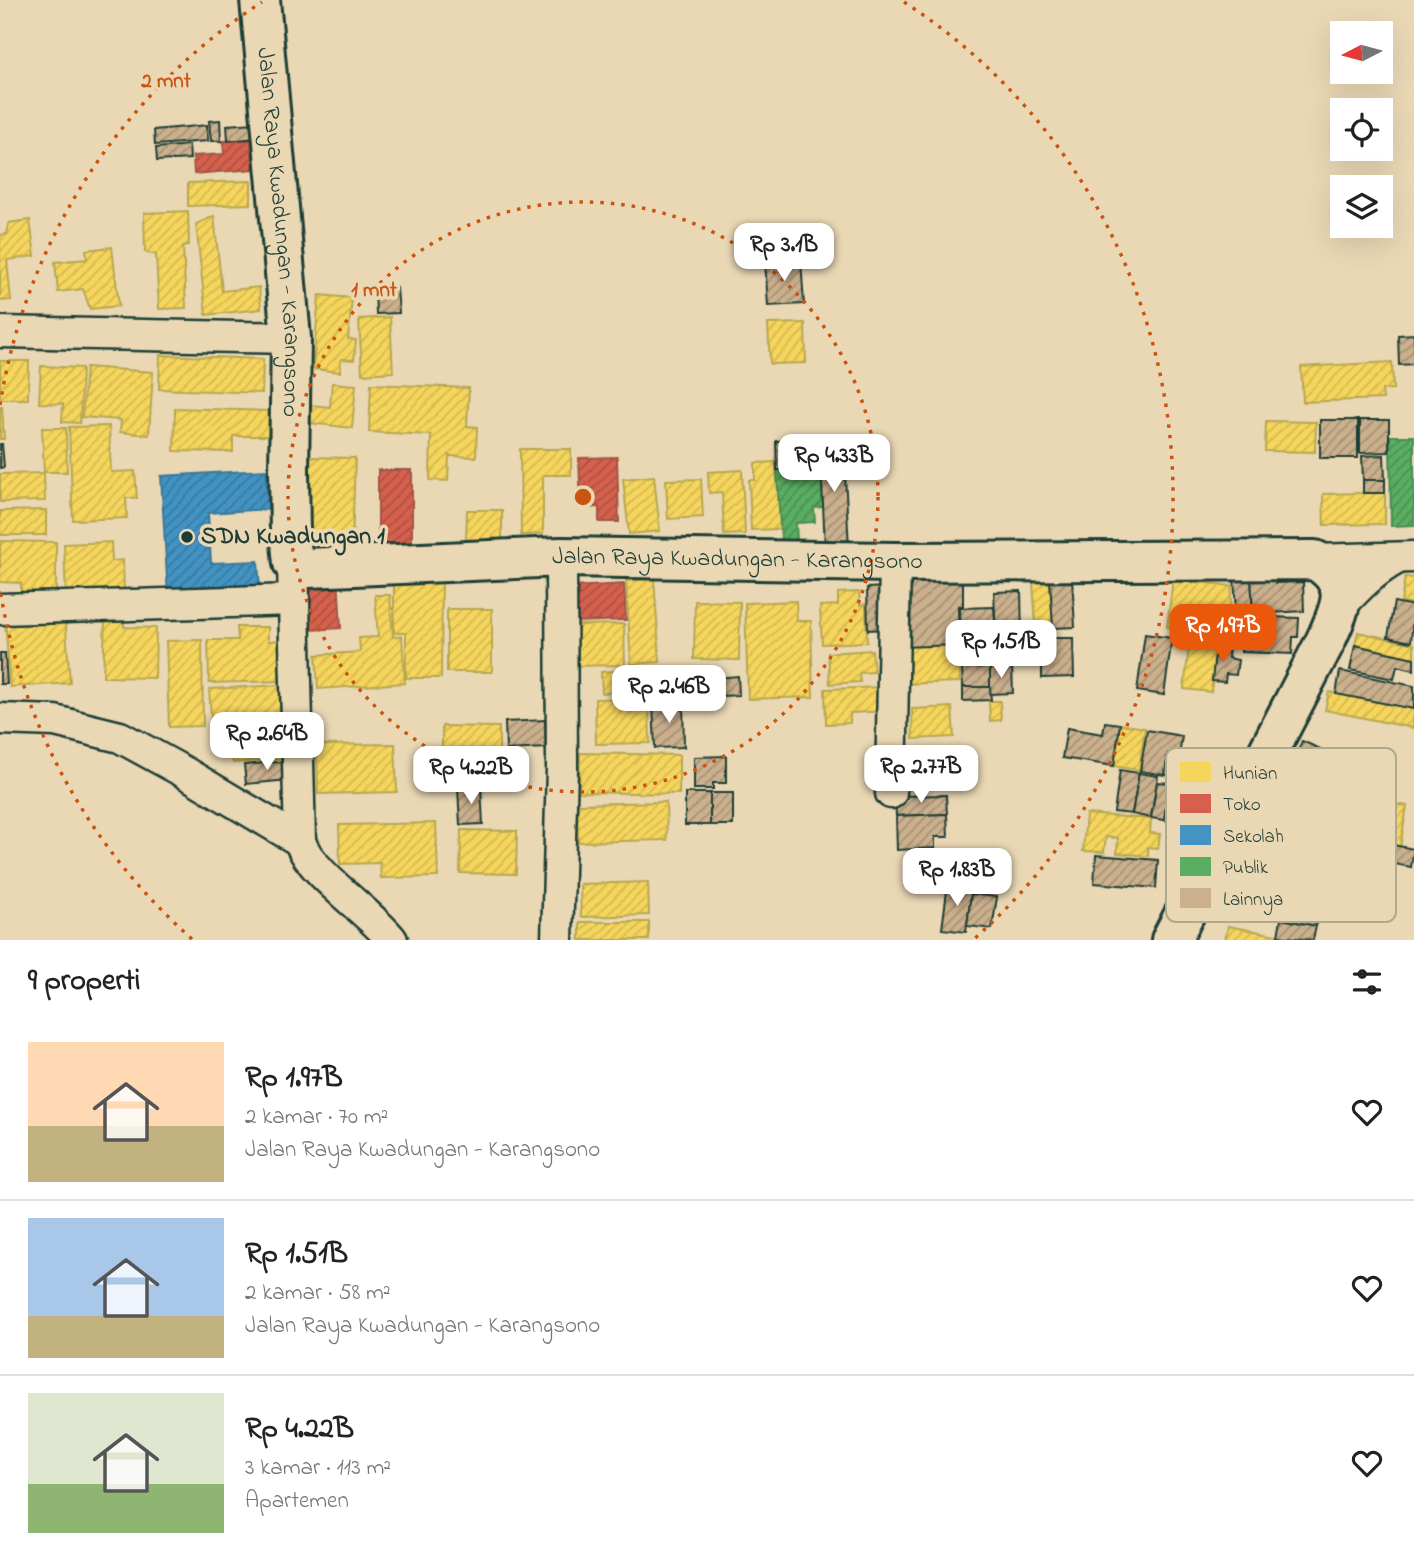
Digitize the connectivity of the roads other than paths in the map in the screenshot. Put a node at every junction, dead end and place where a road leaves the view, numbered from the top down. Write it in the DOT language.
graph roads {
  1 [pos="260,0"];
  2 [pos="0,332"];
  3 [pos="291,338"];
  4 [pos="561,557"];
  5 [pos="1406,558"];
  6 [pos="1315,560"];
  7 [pos="895,562"];
  8 [pos="293,582"];
  9 [pos="1341,606"];
  10 [pos="0,609"];
  11 [pos="0,719"];
  12 [pos="1271,748"];
  13 [pos="891,793"];
  14 [pos="300,841"];
  15 [pos="1180,922"];
  16 [pos="392,940"];
  17 [pos="556,940"];
  18 [pos="1171,940"];
  1 -- 3 [label="main road, Jalan Raya Kwadungan - Karangsono"];
  2 -- 3 [label="street"];
  3 -- 8 [label="main road, Jalan Raya Kwadungan - Karangsono"];
  4 -- 7 [label="main road, Jalan Raya Kwadungan - Karangsono"];
  4 -- 8 [label="main road, Jalan Raya Kwadungan - Karangsono"];
  4 -- 17 [label="street"];
  5 -- 6 [label="street"];
  5 -- 9 [label="street"];
  6 -- 7 [label="main road, Jalan Raya Kwadungan - Karangsono"];
  6 -- 9 [label="main road"];
  7 -- 13 [label="street"];
  8 -- 10 [label="street"];
  8 -- 14 [label="street"];
  9 -- 12 [label="main road"];
  11 -- 14 [label="street"];
  14 -- 16 [label="street"];
  15 -- 18 [label="main road"];
}
